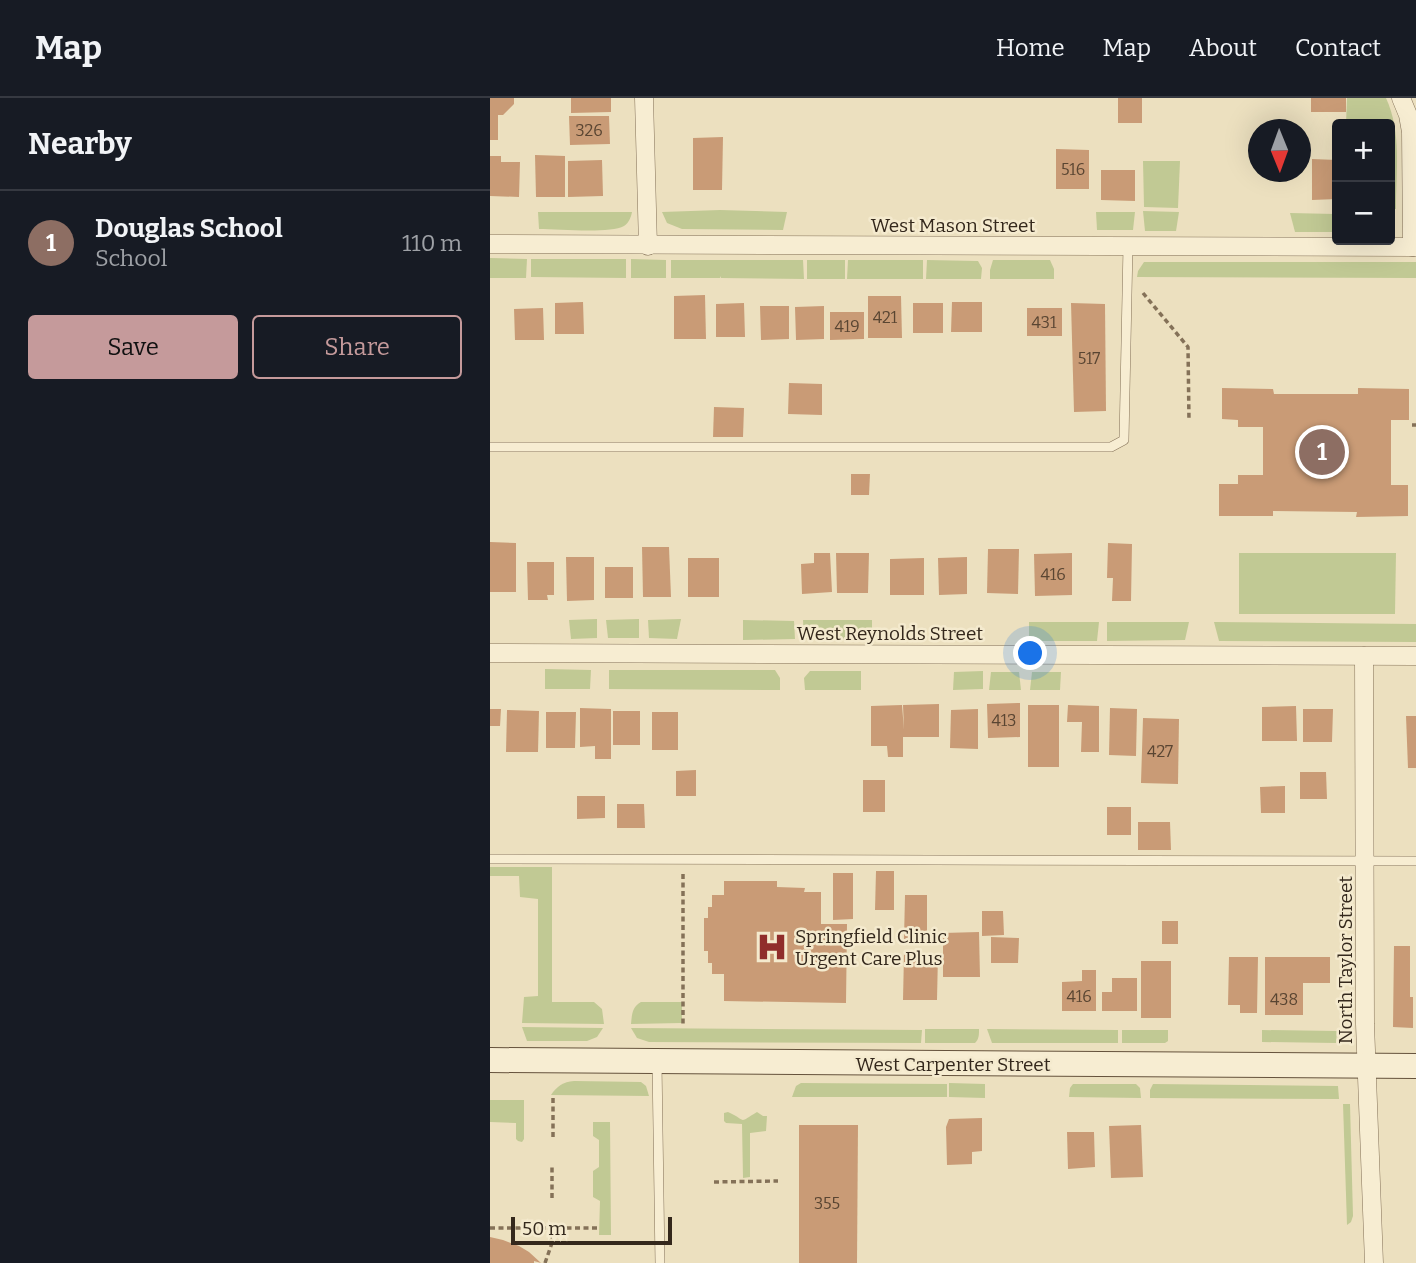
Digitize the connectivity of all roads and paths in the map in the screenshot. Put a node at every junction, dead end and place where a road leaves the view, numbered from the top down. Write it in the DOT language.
graph roads {
  1 [pos="644,98"];
  2 [pos="1401,98"];
  3 [pos="1413,129"];
  4 [pos="490,244"];
  5 [pos="648,246"];
  6 [pos="1129,246"];
  7 [pos="1414,247"];
  8 [pos="1152,303"];
  9 [pos="1189,421"];
  10 [pos="490,447"];
  11 [pos="490,653"];
  12 [pos="1364,656"];
  13 [pos="1416,656"];
  14 [pos="490,859"];
  15 [pos="683,859"];
  16 [pos="1366,860"];
  17 [pos="1416,861"];
  18 [pos="683,1026"];
  19 [pos="490,1060"];
  20 [pos="657,1062"];
  21 [pos="1367,1066"];
  22 [pos="1416,1066"];
  23 [pos="553,1098"];
  24 [pos="553,1138"];
  25 [pos="552,1166"];
  26 [pos="778,1181"];
  27 [pos="714,1182"];
  28 [pos="552,1198"];
  29 [pos="553,1226"];
  30 [pos="490,1228"];
  31 [pos="598,1228"];
  32 [pos="545,1263"];
  33 [pos="660,1263"];
  34 [pos="1374,1263"];
  1 -- 5 [label="street"];
  2 -- 3 [label="street"];
  3 -- 7 [label="street"];
  4 -- 5 [label="street, West Mason Street"];
  5 -- 6 [label="street, West Mason Street"];
  6 -- 7 [label="street, West Mason Street"];
  6 -- 10 [label="lane"];
  8 -- 9 [label="path"];
  11 -- 12 [label="street, West Reynolds Street"];
  12 -- 13 [label="street, West Reynolds Street"];
  12 -- 16 [label="street, North Taylor Street"];
  14 -- 15 [label="lane"];
  15 -- 16 [label="lane"];
  15 -- 18 [label="path"];
  16 -- 17 [label="lane"];
  16 -- 21 [label="street, North Taylor Street"];
  19 -- 20 [label="street, West Carpenter Street"];
  20 -- 21 [label="street, West Carpenter Street"];
  20 -- 33 [label="lane"];
  21 -- 22 [label="street, West Carpenter Street"];
  21 -- 34 [label="street, North Taylor Street"];
  23 -- 24 [label="path"];
  25 -- 28 [label="path"];
  26 -- 27 [label="path"];
  29 -- 30 [label="path"];
  29 -- 31 [label="path"];
  29 -- 32 [label="path"];
}
